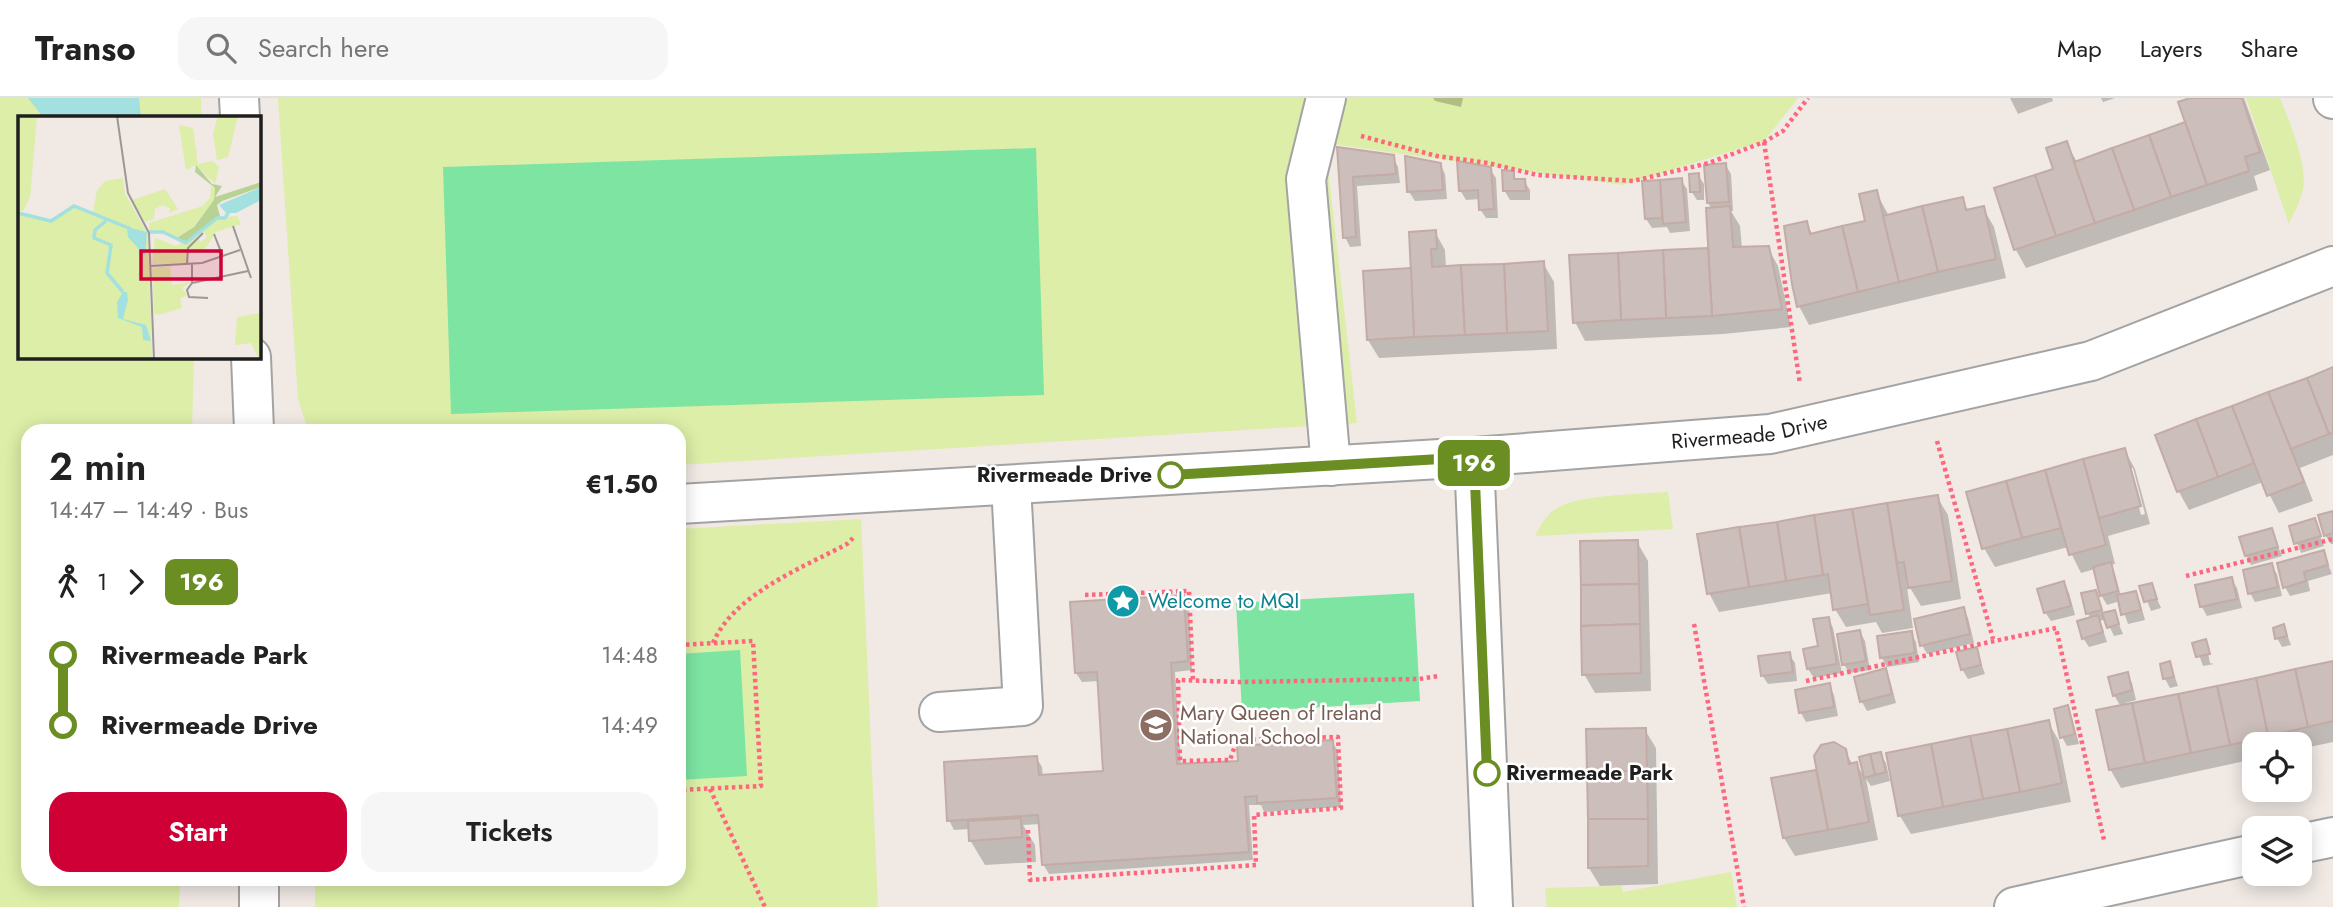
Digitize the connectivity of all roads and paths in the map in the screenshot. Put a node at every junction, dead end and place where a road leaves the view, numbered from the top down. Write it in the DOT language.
graph roads {
  1 [pos="239,98"];
  2 [pos="1808,98"];
  3 [pos="1323,112"];
  4 [pos="240,116"];
  5 [pos="1764,142"];
  6 [pos="2333,266"];
  7 [pos="251,359"];
  8 [pos="1800,390"];
  9 [pos="254,424"];
  10 [pos="1936,440"];
  11 [pos="1474,457"];
  12 [pos="1332,466"];
  13 [pos="1011,485"];
  14 [pos="686,504"];
  15 [pos="861,530"];
  16 [pos="2333,539"];
  17 [pos="2186,576"];
  18 [pos="1085,595"];
  19 [pos="1695,624"];
  20 [pos="1993,639"];
  21 [pos="713,643"];
  22 [pos="686,645"];
  23 [pos="1439,676"];
  24 [pos="1193,681"];
  25 [pos="1806,681"];
  26 [pos="939,712"];
  27 [pos="710,789"];
  28 [pos="686,790"];
  29 [pos="1028,830"];
  30 [pos="2333,837"];
  31 [pos="2104,840"];
  32 [pos="2312,841"];
  33 [pos="2242,857"];
  34 [pos="259,886"];
  35 [pos="258,907"];
  36 [pos="765,907"];
  37 [pos="1493,907"];
  38 [pos="1744,907"];
  39 [pos="2014,907"];
  1 -- 4 [label="street"];
  2 -- 5 [label="path"];
  3 -- 5 [label="path"];
  3 -- 12 [label="street"];
  5 -- 8 [label="path"];
  6 -- 11 [label="street, Rivermeade Drive"];
  7 -- 9 [label="street"];
  10 -- 20 [label="path"];
  11 -- 12 [label="street, Rivermeade Drive"];
  11 -- 37 [label="street"];
  12 -- 13 [label="street, Rivermeade Drive"];
  13 -- 14 [label="street, Rivermeade Drive"];
  13 -- 26 [label="street"];
  15 -- 21 [label="path"];
  16 -- 17 [label="path"];
  18 -- 24 [label="path"];
  19 -- 38 [label="path"];
  20 -- 25 [label="path"];
  20 -- 31 [label="path"];
  21 -- 22 [label="path"];
  21 -- 27 [label="path"];
  23 -- 24 [label="path"];
  24 -- 29 [label="path"];
  27 -- 28 [label="path"];
  27 -- 36 [label="path"];
  30 -- 32 [label="street"];
  33 -- 39 [label="street"];
  34 -- 35 [label="street"];
}
